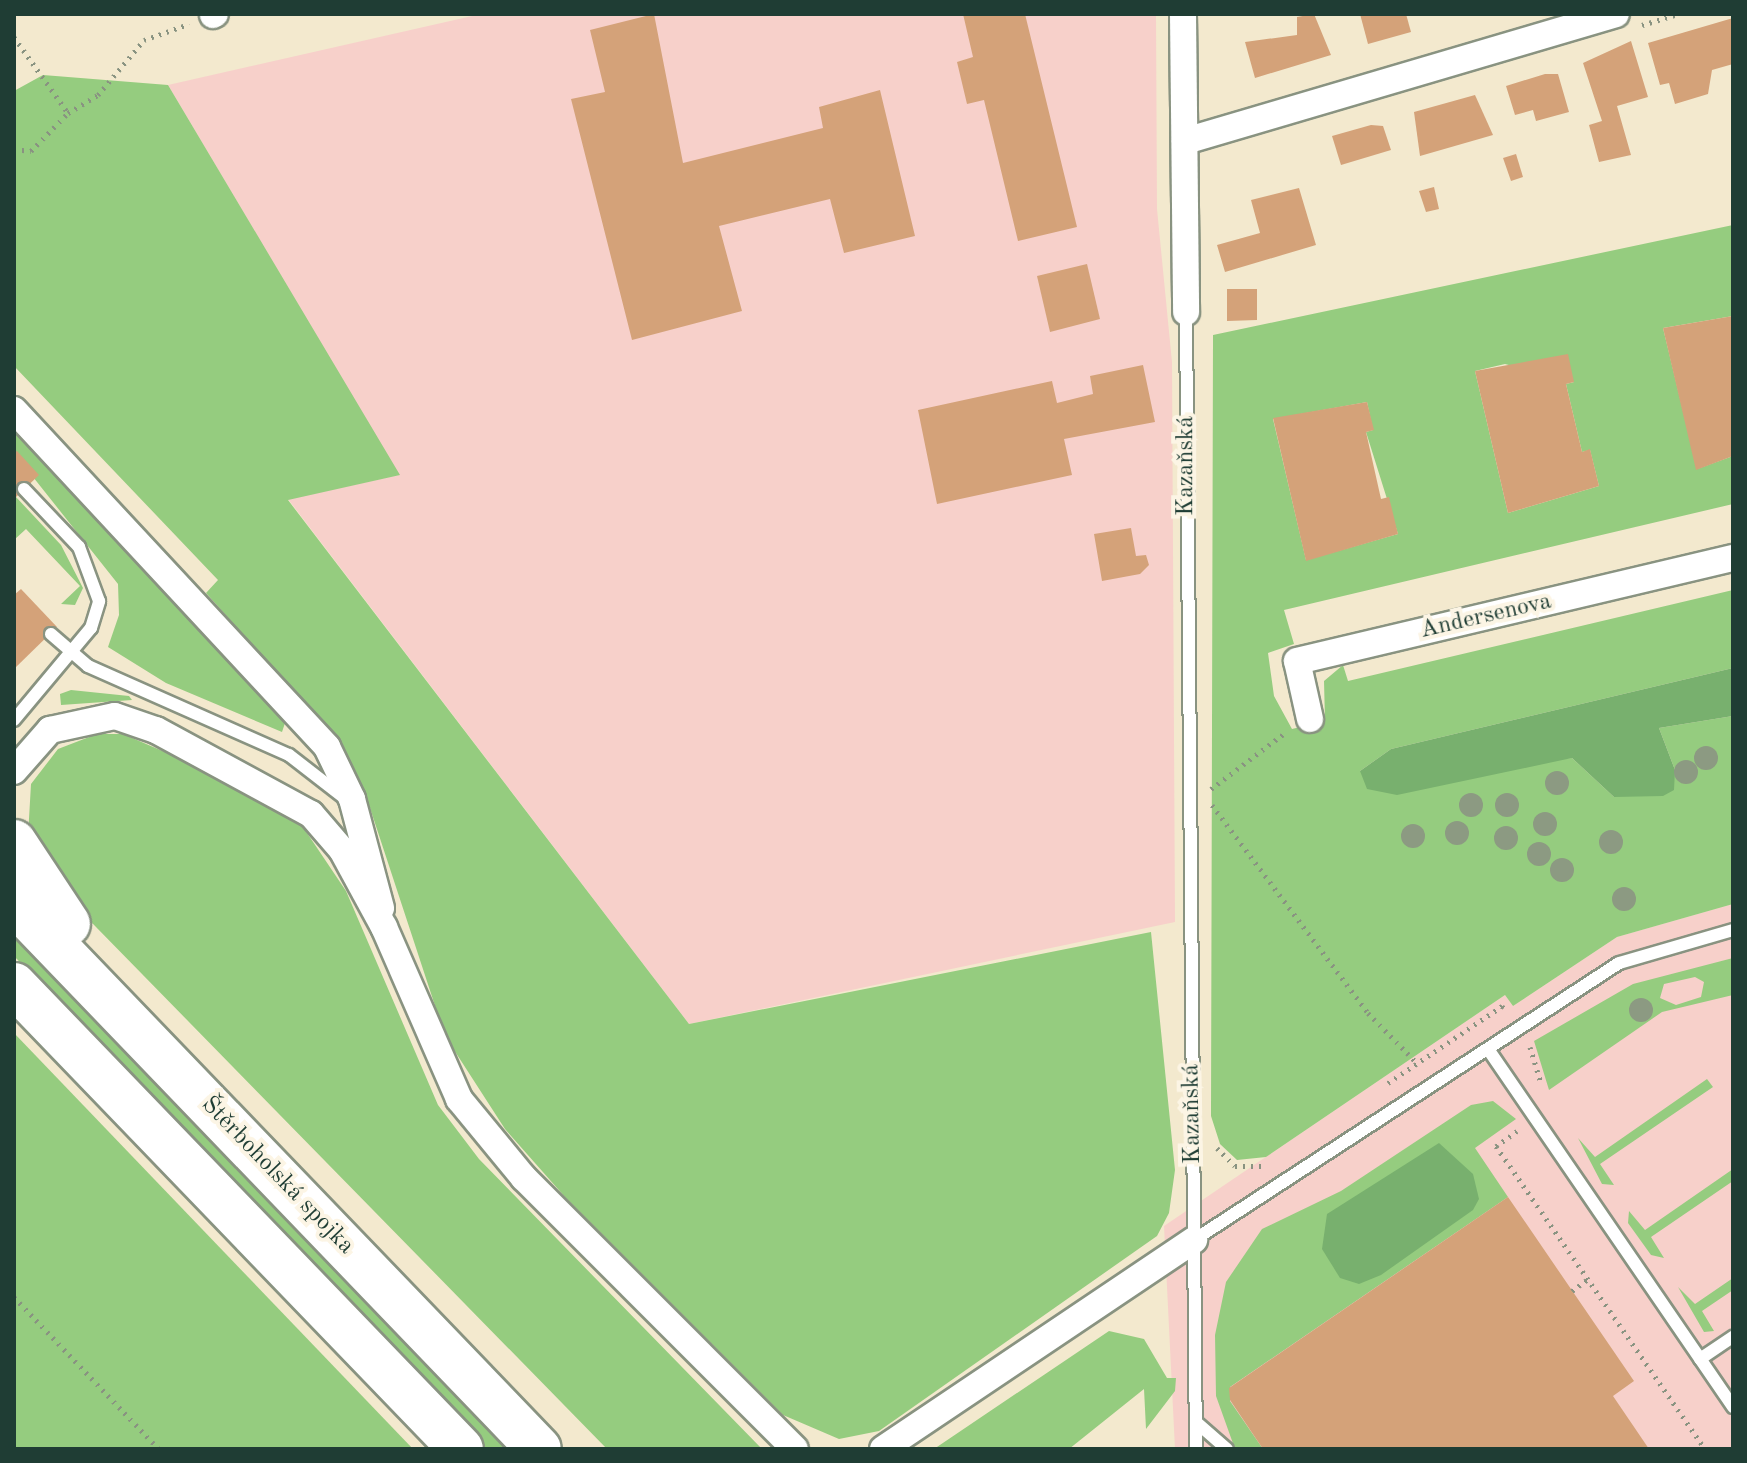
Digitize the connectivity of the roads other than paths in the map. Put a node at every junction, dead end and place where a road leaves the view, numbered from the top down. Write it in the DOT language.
graph roads {
  1 [pos="1183,14"];
  2 [pos="1625,21"];
  3 [pos="1185,141"];
  4 [pos="1186,312"];
  5 [pos="14,410"];
  6 [pos="24,489"];
  7 [pos="1733,558"];
  8 [pos="51,634"];
  9 [pos="68,651"];
  10 [pos="1310,719"];
  11 [pos="14,720"];
  12 [pos="14,771"];
  13 [pos="362,830"];
  14 [pos="14,842"];
  15 [pos="14,903"];
  16 [pos="384,927"];
  17 [pos="1733,930"];
  18 [pos="14,985"];
  19 [pos="1488,1049"];
  20 [pos="304,1204"];
  21 [pos="1194,1240"];
  22 [pos="1733,1337"];
  23 [pos="1700,1359"];
  24 [pos="1733,1407"];
  25 [pos="1196,1422"];
  26 [pos="461,1449"];
  27 [pos="539,1449"];
  28 [pos="795,1449"];
  29 [pos="883,1449"];
  30 [pos="1196,1449"];
  31 [pos="1227,1449"];
  1 -- 3 [label="street, Kazaňská"];
  2 -- 3 [label="street"];
  3 -- 4 [label="street, Kazaňská"];
  4 -- 21 [label="lane, Kazaňská"];
  5 -- 13 [label="street"];
  6 -- 9 [label="lane"];
  7 -- 10 [label="street, Andersenova"];
  8 -- 9 [label="lane"];
  9 -- 11 [label="lane"];
  9 -- 13 [label="lane"];
  12 -- 16 [label="street"];
  13 -- 16 [label="street"];
  14 -- 20 [label="highway"];
  15 -- 20 [label="highway, Štěrboholská spojka"];
  16 -- 28 [label="street"];
  17 -- 19 [label="lane"];
  18 -- 26 [label="highway"];
  19 -- 21 [label="lane"];
  19 -- 23 [label="lane"];
  20 -- 27 [label="highway, Štěrboholská spojka"];
  21 -- 25 [label="lane, Kazaňská"];
  21 -- 29 [label="street"];
  22 -- 23 [label="lane"];
  23 -- 24 [label="lane"];
  25 -- 30 [label="lane, Kazaňská"];
  25 -- 31 [label="lane"];
}
